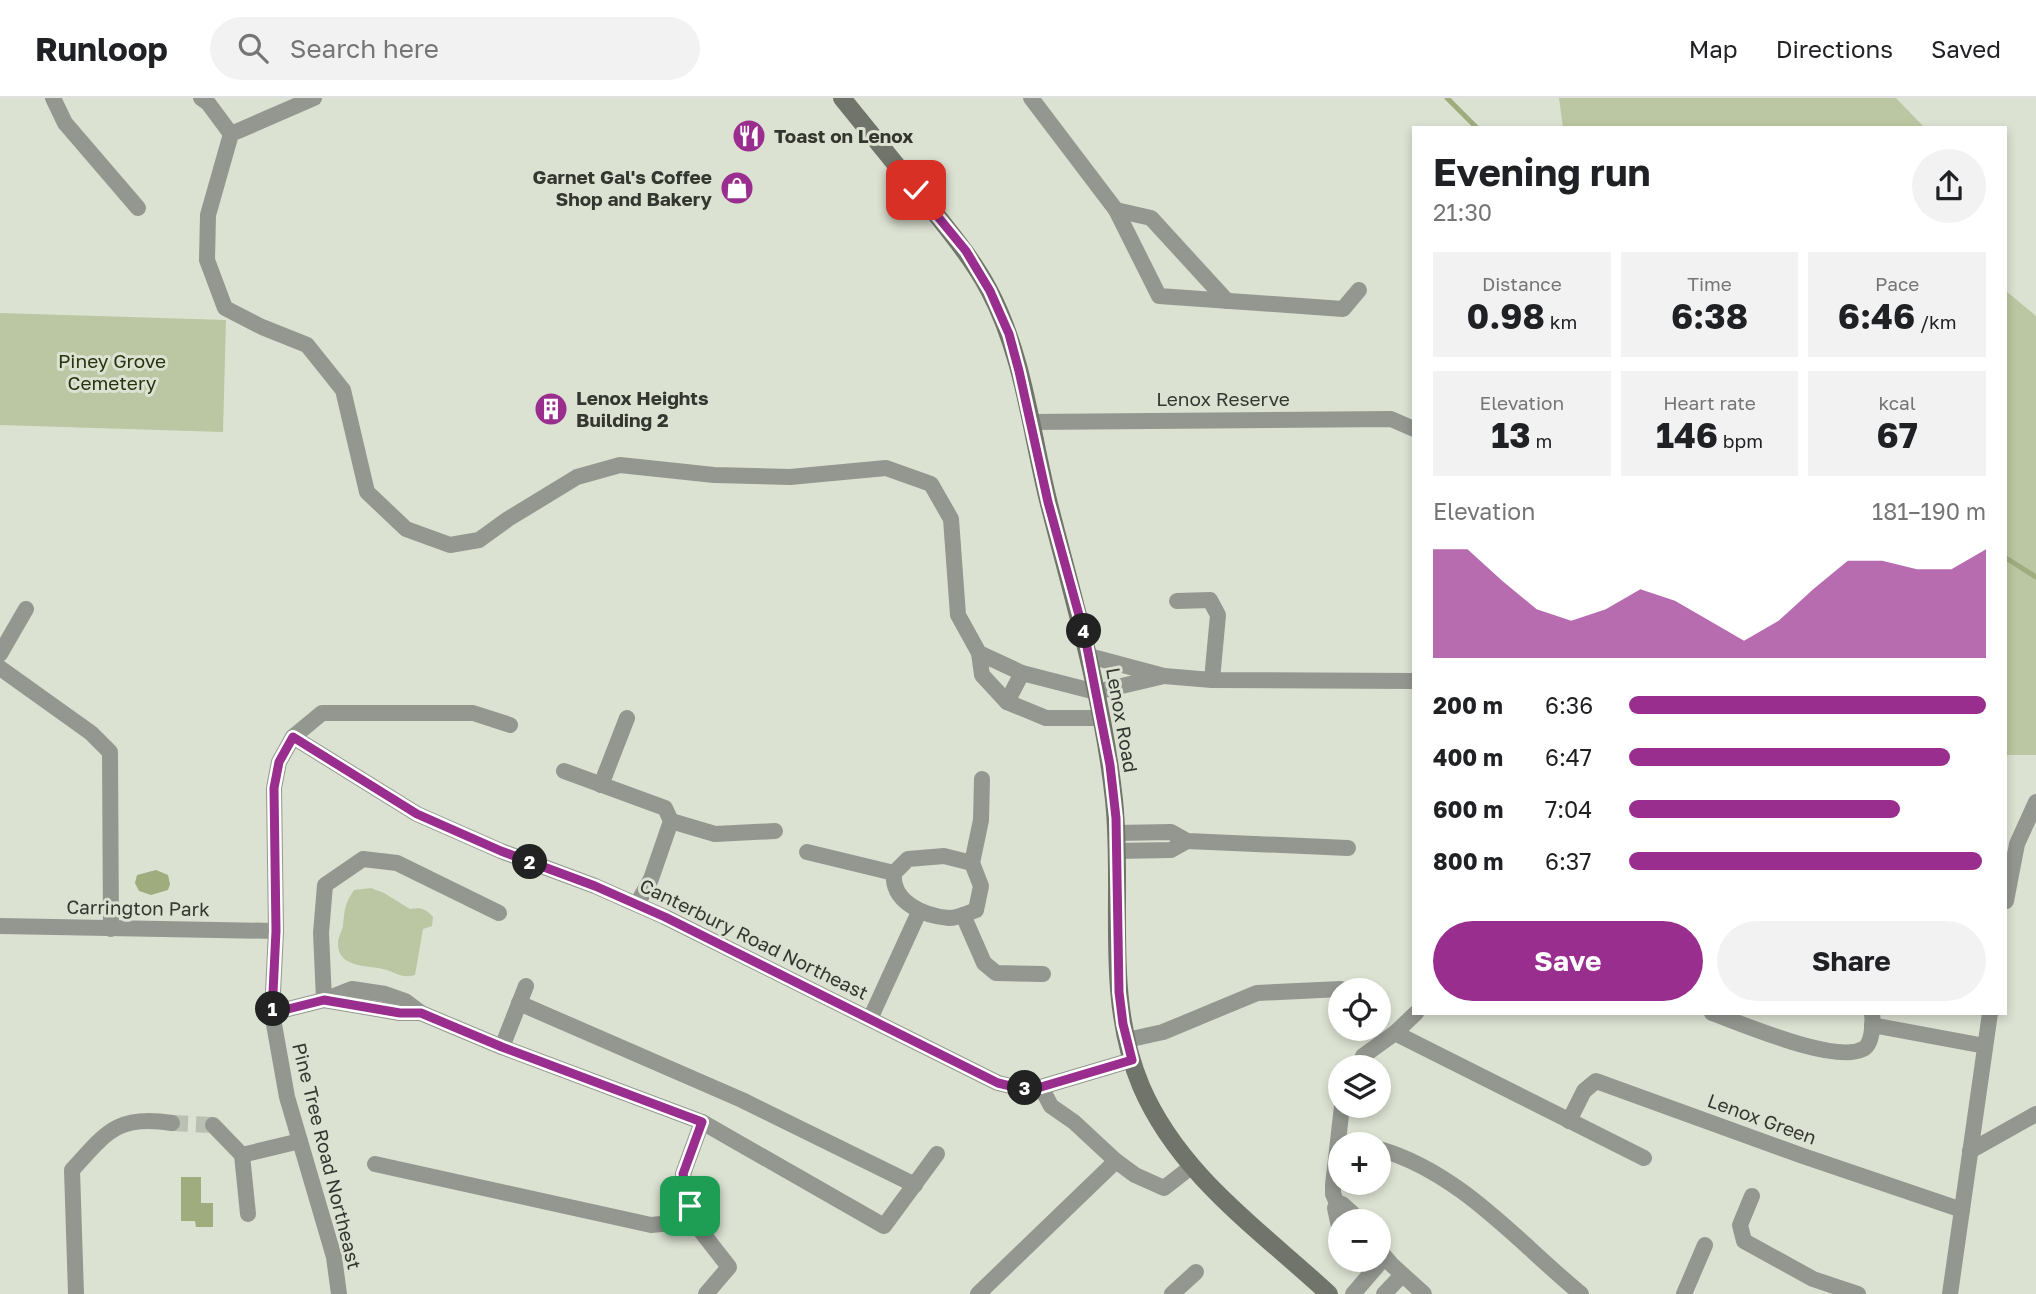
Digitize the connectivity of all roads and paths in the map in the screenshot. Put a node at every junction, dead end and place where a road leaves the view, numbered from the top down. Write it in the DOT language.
graph roads {
  1 [pos="52,98"];
  2 [pos="201,98"];
  3 [pos="314,98"];
  4 [pos="842,98"];
  5 [pos="1031,98"];
  6 [pos="231,134"];
  7 [pos="138,208"];
  8 [pos="1116,209"];
  9 [pos="1359,290"];
  10 [pos="1227,301"];
  11 [pos="1031,422"];
  12 [pos="1412,428"];
  13 [pos="1177,601"];
  14 [pos="26,609"];
  15 [pos="0,653"];
  16 [pos="979,653"];
  17 [pos="1089,656"];
  18 [pos="0,668"];
  19 [pos="1021,673"];
  20 [pos="1164,676"];
  21 [pos="1212,680"];
  22 [pos="1412,681"];
  23 [pos="1096,692"];
  24 [pos="1007,702"];
  25 [pos="627,718"];
  26 [pos="1101,718"];
  27 [pos="510,725"];
  28 [pos="293,737"];
  29 [pos="564,771"];
  30 [pos="982,779"];
  31 [pos="601,785"];
  32 [pos="2036,802"];
  33 [pos="671,821"];
  34 [pos="775,831"];
  35 [pos="1116,842"];
  36 [pos="1348,848"];
  37 [pos="2011,851"];
  38 [pos="807,852"];
  39 [pos="972,863"];
  40 [pos="894,873"];
  41 [pos="2007,891"];
  42 [pos="637,905"];
  43 [pos="919,912"];
  44 [pos="499,913"];
  45 [pos="962,915"];
  46 [pos="0,926"];
  47 [pos="111,929"];
  48 [pos="276,931"];
  49 [pos="1044,974"];
  50 [pos="526,986"];
  51 [pos="1328,990"];
  52 [pos="324,1000"];
  53 [pos="519,1003"];
  54 [pos="272,1013"];
  55 [pos="1414,1015"];
  56 [pos="1719,1015"];
  57 [pos="1990,1015"];
  58 [pos="870,1019"];
  59 [pos="1872,1019"];
  60 [pos="1395,1033"];
  61 [pos="1127,1040"];
  62 [pos="1985,1045"];
  63 [pos="502,1047"];
  64 [pos="1363,1055"];
  65 [pos="1132,1060"];
  66 [pos="1041,1087"];
  67 [pos="2036,1114"];
  68 [pos="1569,1121"];
  69 [pos="702,1122"];
  70 [pos="172,1123"];
  71 [pos="213,1125"];
  72 [pos="300,1141"];
  73 [pos="1970,1151"];
  74 [pos="1391,1153"];
  75 [pos="937,1154"];
  76 [pos="242,1156"];
  77 [pos="1644,1158"];
  78 [pos="1116,1161"];
  79 [pos="374,1164"];
  80 [pos="1191,1167"];
  81 [pos="915,1185"];
  82 [pos="1333,1195"];
  83 [pos="1752,1196"];
  84 [pos="1337,1203"];
  85 [pos="1335,1209"];
  86 [pos="1348,1209"];
  87 [pos="1962,1210"];
  88 [pos="248,1214"];
  89 [pos="693,1221"];
  90 [pos="1705,1245"];
  91 [pos="1391,1264"];
  92 [pos="1196,1272"];
  93 [pos="1367,1272"];
  94 [pos="1402,1275"];
  95 [pos="1810,1286"];
  96 [pos="76,1294"];
  97 [pos="339,1294"];
  98 [pos="706,1294"];
  99 [pos="978,1294"];
  100 [pos="1172,1294"];
  101 [pos="1329,1294"];
  102 [pos="1353,1294"];
  103 [pos="1384,1294"];
  104 [pos="1424,1294"];
  105 [pos="1581,1294"];
  106 [pos="1684,1294"];
  107 [pos="1858,1294"];
  108 [pos="1950,1294"];
  1 -- 7 [label="street"];
  2 -- 6 [label="street"];
  3 -- 6 [label="street"];
  4 -- 11 [label="street, Lenox Road"];
  5 -- 8 [label="street"];
  6 -- 16 [label="street"];
  8 -- 10 [label="street"];
  8 -- 10 [label="street"];
  9 -- 10 [label="street"];
  11 -- 12 [label="street, Lenox Reserve"];
  11 -- 17 [label="street, Lenox Road"];
  13 -- 21 [label="street"];
  14 -- 15 [label="street"];
  16 -- 19 [label="street"];
  16 -- 24 [label="street"];
  17 -- 20 [label="street"];
  17 -- 23 [label="street, Lenox Road"];
  18 -- 47 [label="street"];
  19 -- 23 [label="street"];
  19 -- 24 [label="street"];
  20 -- 21 [label="street"];
  20 -- 23 [label="street"];
  21 -- 22 [label="street"];
  23 -- 26 [label="street, Lenox Road"];
  24 -- 26 [label="street"];
  25 -- 31 [label="street"];
  26 -- 35 [label="street, Lenox Road"];
  27 -- 28 [label="street"];
  28 -- 42 [label="street, Canterbury Road Northeast"];
  28 -- 48 [label="street, Pine Tree Road Northeast"];
  29 -- 31 [label="street"];
  30 -- 39 [label="street"];
  31 -- 33 [label="street"];
  32 -- 37 [label="street"];
  33 -- 34 [label="street"];
  33 -- 42 [label="street"];
  35 -- 36 [label="street"];
  35 -- 61 [label="street, Lenox Road"];
  37 -- 41 [label="street"];
  38 -- 40 [label="street"];
  39 -- 40 [label="street"];
  39 -- 45 [label="street"];
  40 -- 43 [label="street"];
  42 -- 58 [label="street, Canterbury Road Northeast"];
  43 -- 45 [label="street"];
  43 -- 58 [label="street"];
  44 -- 52 [label="street"];
  45 -- 49 [label="street"];
  46 -- 47 [label="street, Carrington Park"];
  47 -- 48 [label="street, Carrington Park"];
  48 -- 54 [label="street, Pine Tree Road Northeast"];
  50 -- 53 [label="street"];
  51 -- 61 [label="street"];
  52 -- 54 [label="street"];
  52 -- 63 [label="street"];
  53 -- 63 [label="street"];
  53 -- 81 [label="street"];
  54 -- 72 [label="street, Pine Tree Road Northeast"];
  55 -- 60 [label="street"];
  56 -- 59 [label="street"];
  57 -- 62 [label="street"];
  58 -- 66 [label="street, Canterbury Road Northeast"];
  59 -- 62 [label="street"];
  60 -- 64 [label="street"];
  60 -- 68 [label="street"];
  61 -- 65 [label="street, Lenox Road"];
  62 -- 73 [label="street"];
  63 -- 69 [label="street"];
  65 -- 66 [label="street, Canterbury Road Northeast"];
  65 -- 80 [label="street, Lenox Road"];
  66 -- 78 [label="street"];
  67 -- 73 [label="street"];
  68 -- 77 [label="street"];
  68 -- 87 [label="street, Lenox Green"];
  69 -- 81 [label="street"];
  69 -- 89 [label="street"];
  70 -- 96 [label="street"];
  71 -- 76 [label="street"];
  72 -- 76 [label="street"];
  72 -- 97 [label="street, Pine Tree Road Northeast"];
  73 -- 87 [label="street"];
  74 -- 105 [label="street"];
  75 -- 81 [label="street"];
  76 -- 88 [label="street"];
  78 -- 80 [label="street"];
  78 -- 99 [label="street"];
  79 -- 89 [label="street"];
  80 -- 101 [label="street, Lenox Road"];
  82 -- 84 [label="street"];
  83 -- 95 [label="street"];
  84 -- 85 [label="street"];
  84 -- 86 [label="street"];
  87 -- 108 [label="street"];
  89 -- 98 [label="street"];
  90 -- 106 [label="street"];
  91 -- 94 [label="street"];
  92 -- 100 [label="street"];
  93 -- 102 [label="street"];
  94 -- 103 [label="street"];
  94 -- 104 [label="street"];
  95 -- 107 [label="street"];
}
